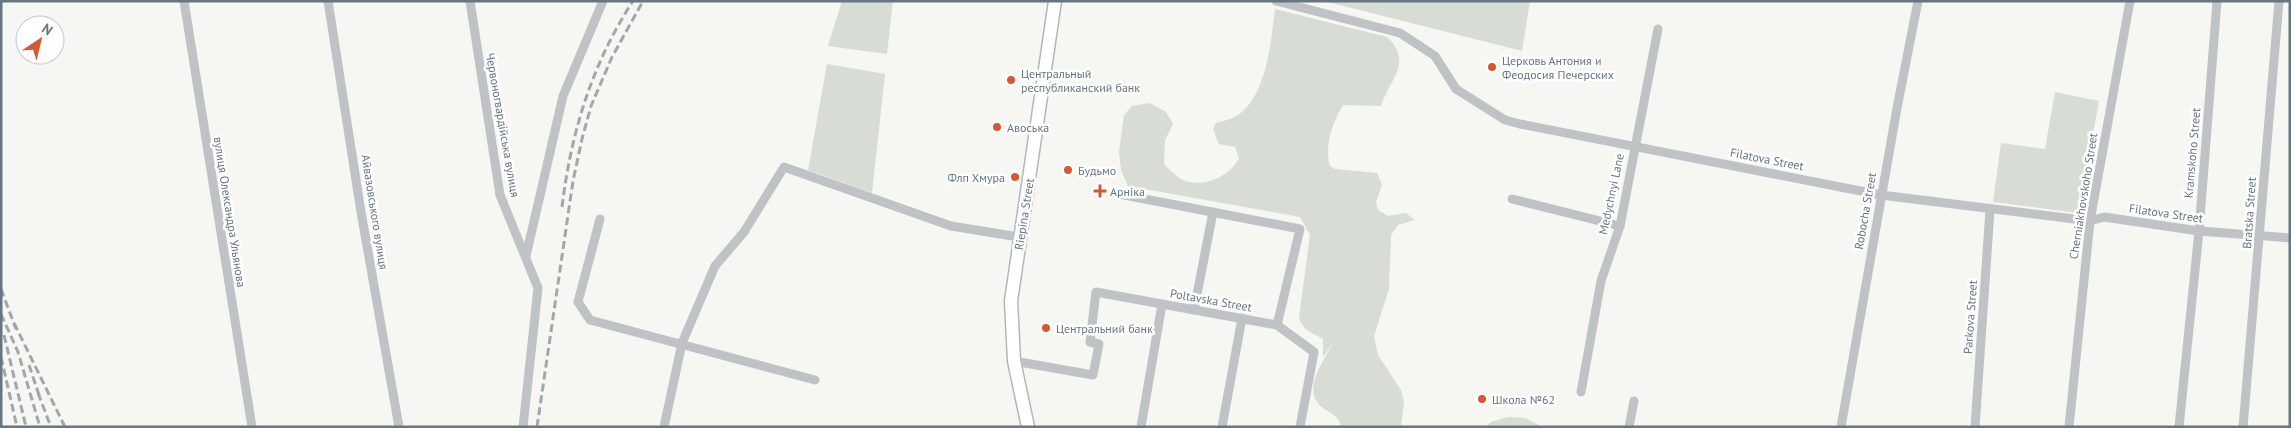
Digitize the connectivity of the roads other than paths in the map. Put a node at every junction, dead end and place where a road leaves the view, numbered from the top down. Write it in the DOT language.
graph roads {
  1 [pos="184,1"];
  2 [pos="328,1"];
  3 [pos="470,1"];
  4 [pos="604,1"];
  5 [pos="1054,1"];
  6 [pos="1276,1"];
  7 [pos="1918,1"];
  8 [pos="2130,1"];
  9 [pos="2217,1"];
  10 [pos="2278,1"];
  11 [pos="1658,29"];
  12 [pos="1634,146"];
  13 [pos="1119,194"];
  14 [pos="1881,195"];
  15 [pos="1512,199"];
  16 [pos="1990,210"];
  17 [pos="1213,212"];
  18 [pos="600,219"];
  19 [pos="2090,221"];
  20 [pos="1620,226"];
  21 [pos="2199,231"];
  22 [pos="2260,235"];
  23 [pos="1019,237"];
  24 [pos="2290,238"];
  25 [pos="526,256"];
  26 [pos="1162,304"];
  27 [pos="1194,310"];
  28 [pos="1242,318"];
  29 [pos="1277,325"];
  30 [pos="682,344"];
  31 [pos="1014,361"];
  32 [pos="816,380"];
  33 [pos="1581,392"];
  34 [pos="1634,402"];
  35 [pos="252,427"];
  36 [pos="399,427"];
  37 [pos="523,427"];
  38 [pos="664,427"];
  39 [pos="1028,427"];
  40 [pos="1141,427"];
  41 [pos="1222,427"];
  42 [pos="1300,427"];
  43 [pos="1629,427"];
  44 [pos="1841,427"];
  45 [pos="1975,427"];
  46 [pos="2068,427"];
  47 [pos="2179,427"];
  48 [pos="2242,427"];
  1 -- 35 [label="street, вулиця Олександра Ульянова"];
  2 -- 36 [label="street, Айвазовського вулиця"];
  3 -- 25 [label="street, Червоногвардійська вулиця"];
  4 -- 25 [label="street"];
  5 -- 23 [label="street, Riepina Street"];
  6 -- 12 [label="street, Filatova Street"];
  7 -- 14 [label="street, Robocha Street"];
  8 -- 19 [label="street, Cherniakhovskoho Street"];
  9 -- 21 [label="street, Kramskoho Street"];
  10 -- 22 [label="street, Bratska Street"];
  11 -- 12 [label="street, Medychnyi Lane"];
  12 -- 14 [label="street, Filatova Street"];
  12 -- 20 [label="street, Medychnyi Lane"];
  13 -- 17 [label="street"];
  14 -- 16 [label="street, Filatova Street"];
  14 -- 44 [label="street, Robocha Street"];
  15 -- 20 [label="street"];
  16 -- 19 [label="street, Filatova Street"];
  16 -- 45 [label="street, Parkova Street"];
  17 -- 27 [label="street"];
  17 -- 29 [label="street"];
  18 -- 30 [label="street"];
  19 -- 21 [label="street, Filatova Street"];
  19 -- 46 [label="street, Cherniakhovskoho Street"];
  20 -- 33 [label="street, Medychnyi Lane"];
  21 -- 22 [label="street, Filatova Street"];
  21 -- 47 [label="street, Kramskoho Street"];
  22 -- 24 [label="street, Filatova Street"];
  22 -- 48 [label="street, Bratska Street"];
  23 -- 30 [label="street"];
  23 -- 31 [label="street, Riepina Street"];
  25 -- 37 [label="street, Червоногвардійська вулиця"];
  26 -- 27 [label="street, Poltavska Street"];
  26 -- 31 [label="street, Poltavska Street"];
  26 -- 40 [label="street"];
  27 -- 28 [label="street, Poltavska Street"];
  28 -- 29 [label="street, Poltavska Street"];
  28 -- 41 [label="street"];
  29 -- 42 [label="street, Poltavska Street"];
  30 -- 32 [label="street"];
  30 -- 38 [label="street"];
  31 -- 39 [label="street, Riepina Street"];
  34 -- 43 [label="street"];
}
